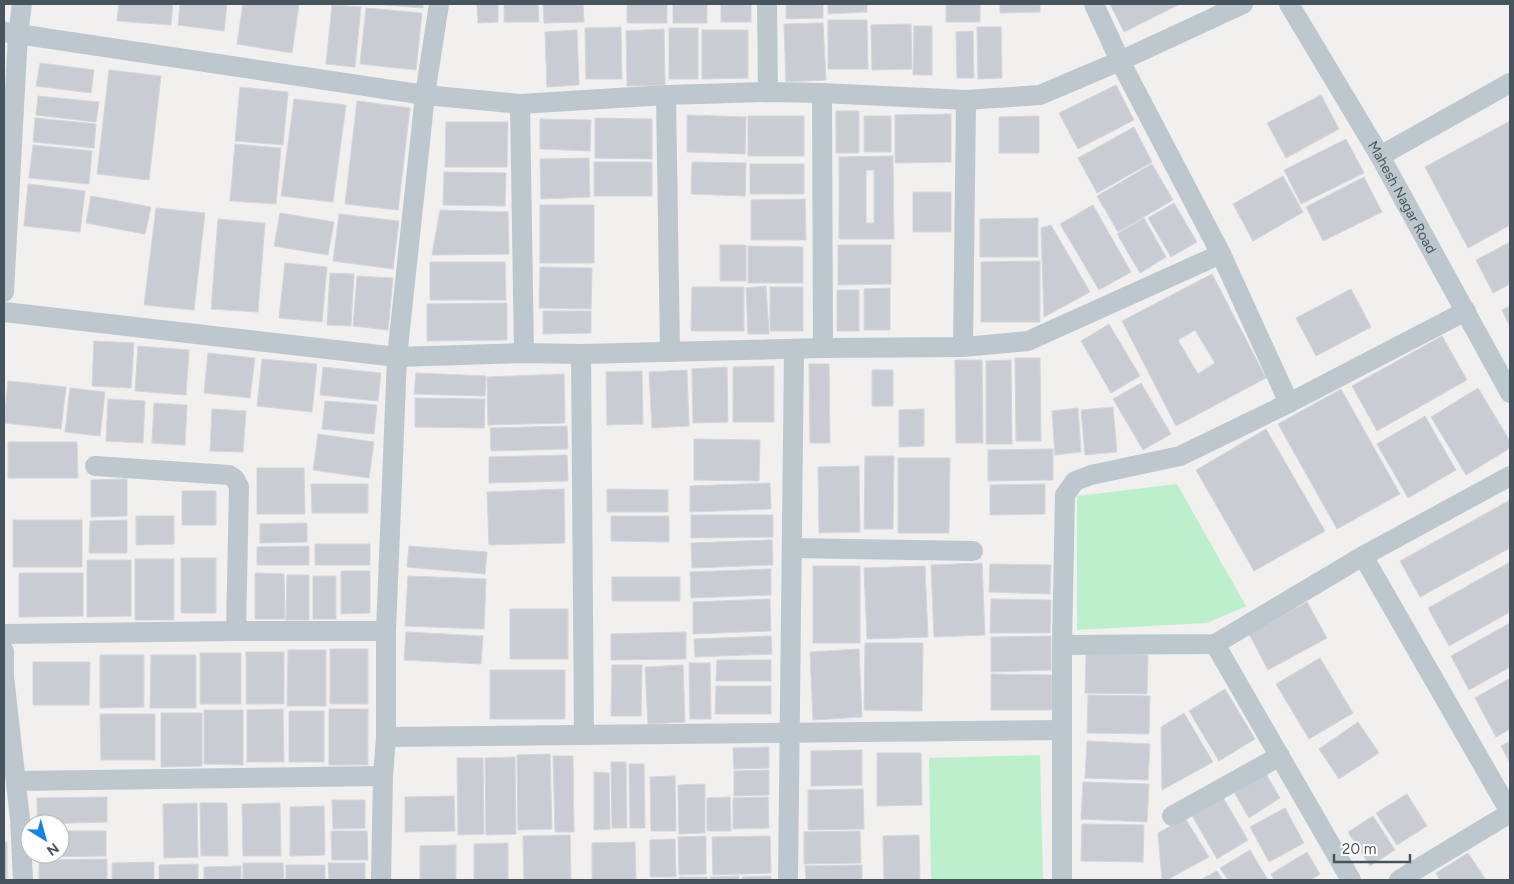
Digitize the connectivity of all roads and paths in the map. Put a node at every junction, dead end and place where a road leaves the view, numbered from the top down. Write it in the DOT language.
graph roads {
  1 [pos="22,4"];
  2 [pos="439,4"];
  3 [pos="767,4"];
  4 [pos="1094,4"];
  5 [pos="1244,4"];
  6 [pos="1289,4"];
  7 [pos="11,33"];
  8 [pos="1120,61"];
  9 [pos="1510,83"];
  10 [pos="768,92"];
  11 [pos="822,93"];
  12 [pos="425,95"];
  13 [pos="666,95"];
  14 [pos="966,100"];
  15 [pos="520,104"];
  16 [pos="1380,156"];
  17 [pos="1221,254"];
  18 [pos="4,292"];
  19 [pos="1466,311"];
  20 [pos="4,312"];
  21 [pos="963,347"];
  22 [pos="824,348"];
  23 [pos="794,350"];
  24 [pos="670,352"];
  25 [pos="524,353"];
  26 [pos="581,354"];
  27 [pos="397,357"];
  28 [pos="1510,393"];
  29 [pos="1288,403"];
  30 [pos="95,466"];
  31 [pos="1510,476"];
  32 [pos="792,548"];
  33 [pos="973,551"];
  34 [pos="1363,556"];
  35 [pos="236,631"];
  36 [pos="386,632"];
  37 [pos="4,634"];
  38 [pos="1215,644"];
  39 [pos="1062,645"];
  40 [pos="4,651"];
  41 [pos="4,676"];
  42 [pos="1062,730"];
  43 [pos="790,732"];
  44 [pos="584,735"];
  45 [pos="386,737"];
  46 [pos="1280,756"];
  47 [pos="383,776"];
  48 [pos="16,781"];
  49 [pos="1510,812"];
  50 [pos="1172,816"];
  51 [pos="12,820"];
  52 [pos="23,880"];
  53 [pos="381,880"];
  54 [pos="788,880"];
  55 [pos="1062,880"];
  56 [pos="1351,880"];
  57 [pos="1399,880"];
  1 -- 7 [label="street"];
  2 -- 12 [label="street"];
  3 -- 10 [label="street"];
  4 -- 8 [label="street"];
  5 -- 8 [label="street"];
  6 -- 16 [label="street, Mahesh Nagar Road"];
  7 -- 12 [label="street"];
  7 -- 18 [label="street"];
  8 -- 14 [label="street"];
  8 -- 17 [label="street"];
  9 -- 16 [label="street"];
  10 -- 11 [label="street"];
  10 -- 13 [label="street"];
  11 -- 14 [label="street"];
  11 -- 22 [label="street"];
  12 -- 15 [label="street"];
  12 -- 27 [label="street"];
  13 -- 15 [label="street"];
  13 -- 24 [label="street"];
  14 -- 21 [label="street"];
  15 -- 25 [label="street"];
  16 -- 19 [label="street, Mahesh Nagar Road"];
  17 -- 21 [label="street"];
  17 -- 29 [label="street"];
  19 -- 28 [label="street, Mahesh Nagar Road"];
  19 -- 29 [label="street"];
  20 -- 27 [label="street"];
  21 -- 22 [label="street"];
  22 -- 23 [label="street"];
  23 -- 24 [label="street"];
  23 -- 32 [label="street"];
  24 -- 26 [label="street"];
  25 -- 26 [label="street"];
  25 -- 27 [label="street"];
  26 -- 44 [label="street"];
  27 -- 36 [label="street"];
  29 -- 39 [label="street"];
  30 -- 35 [label="street"];
  31 -- 34 [label="street"];
  32 -- 33 [label="street"];
  32 -- 43 [label="street"];
  34 -- 38 [label="street"];
  34 -- 49 [label="street"];
  35 -- 36 [label="street"];
  35 -- 37 [label="street"];
  36 -- 45 [label="street"];
  38 -- 39 [label="street"];
  38 -- 46 [label="street"];
  39 -- 42 [label="street"];
  40 -- 41 [label="street"];
  41 -- 48 [label="street"];
  42 -- 43 [label="street"];
  42 -- 55 [label="street"];
  43 -- 44 [label="street"];
  43 -- 54 [label="street"];
  44 -- 45 [label="street"];
  45 -- 47 [label="street"];
  46 -- 50 [label="street"];
  46 -- 56 [label="street"];
  47 -- 48 [label="street"];
  47 -- 53 [label="street"];
  48 -- 51 [label="street"];
  49 -- 57 [label="street"];
  51 -- 52 [label="street"];
}
